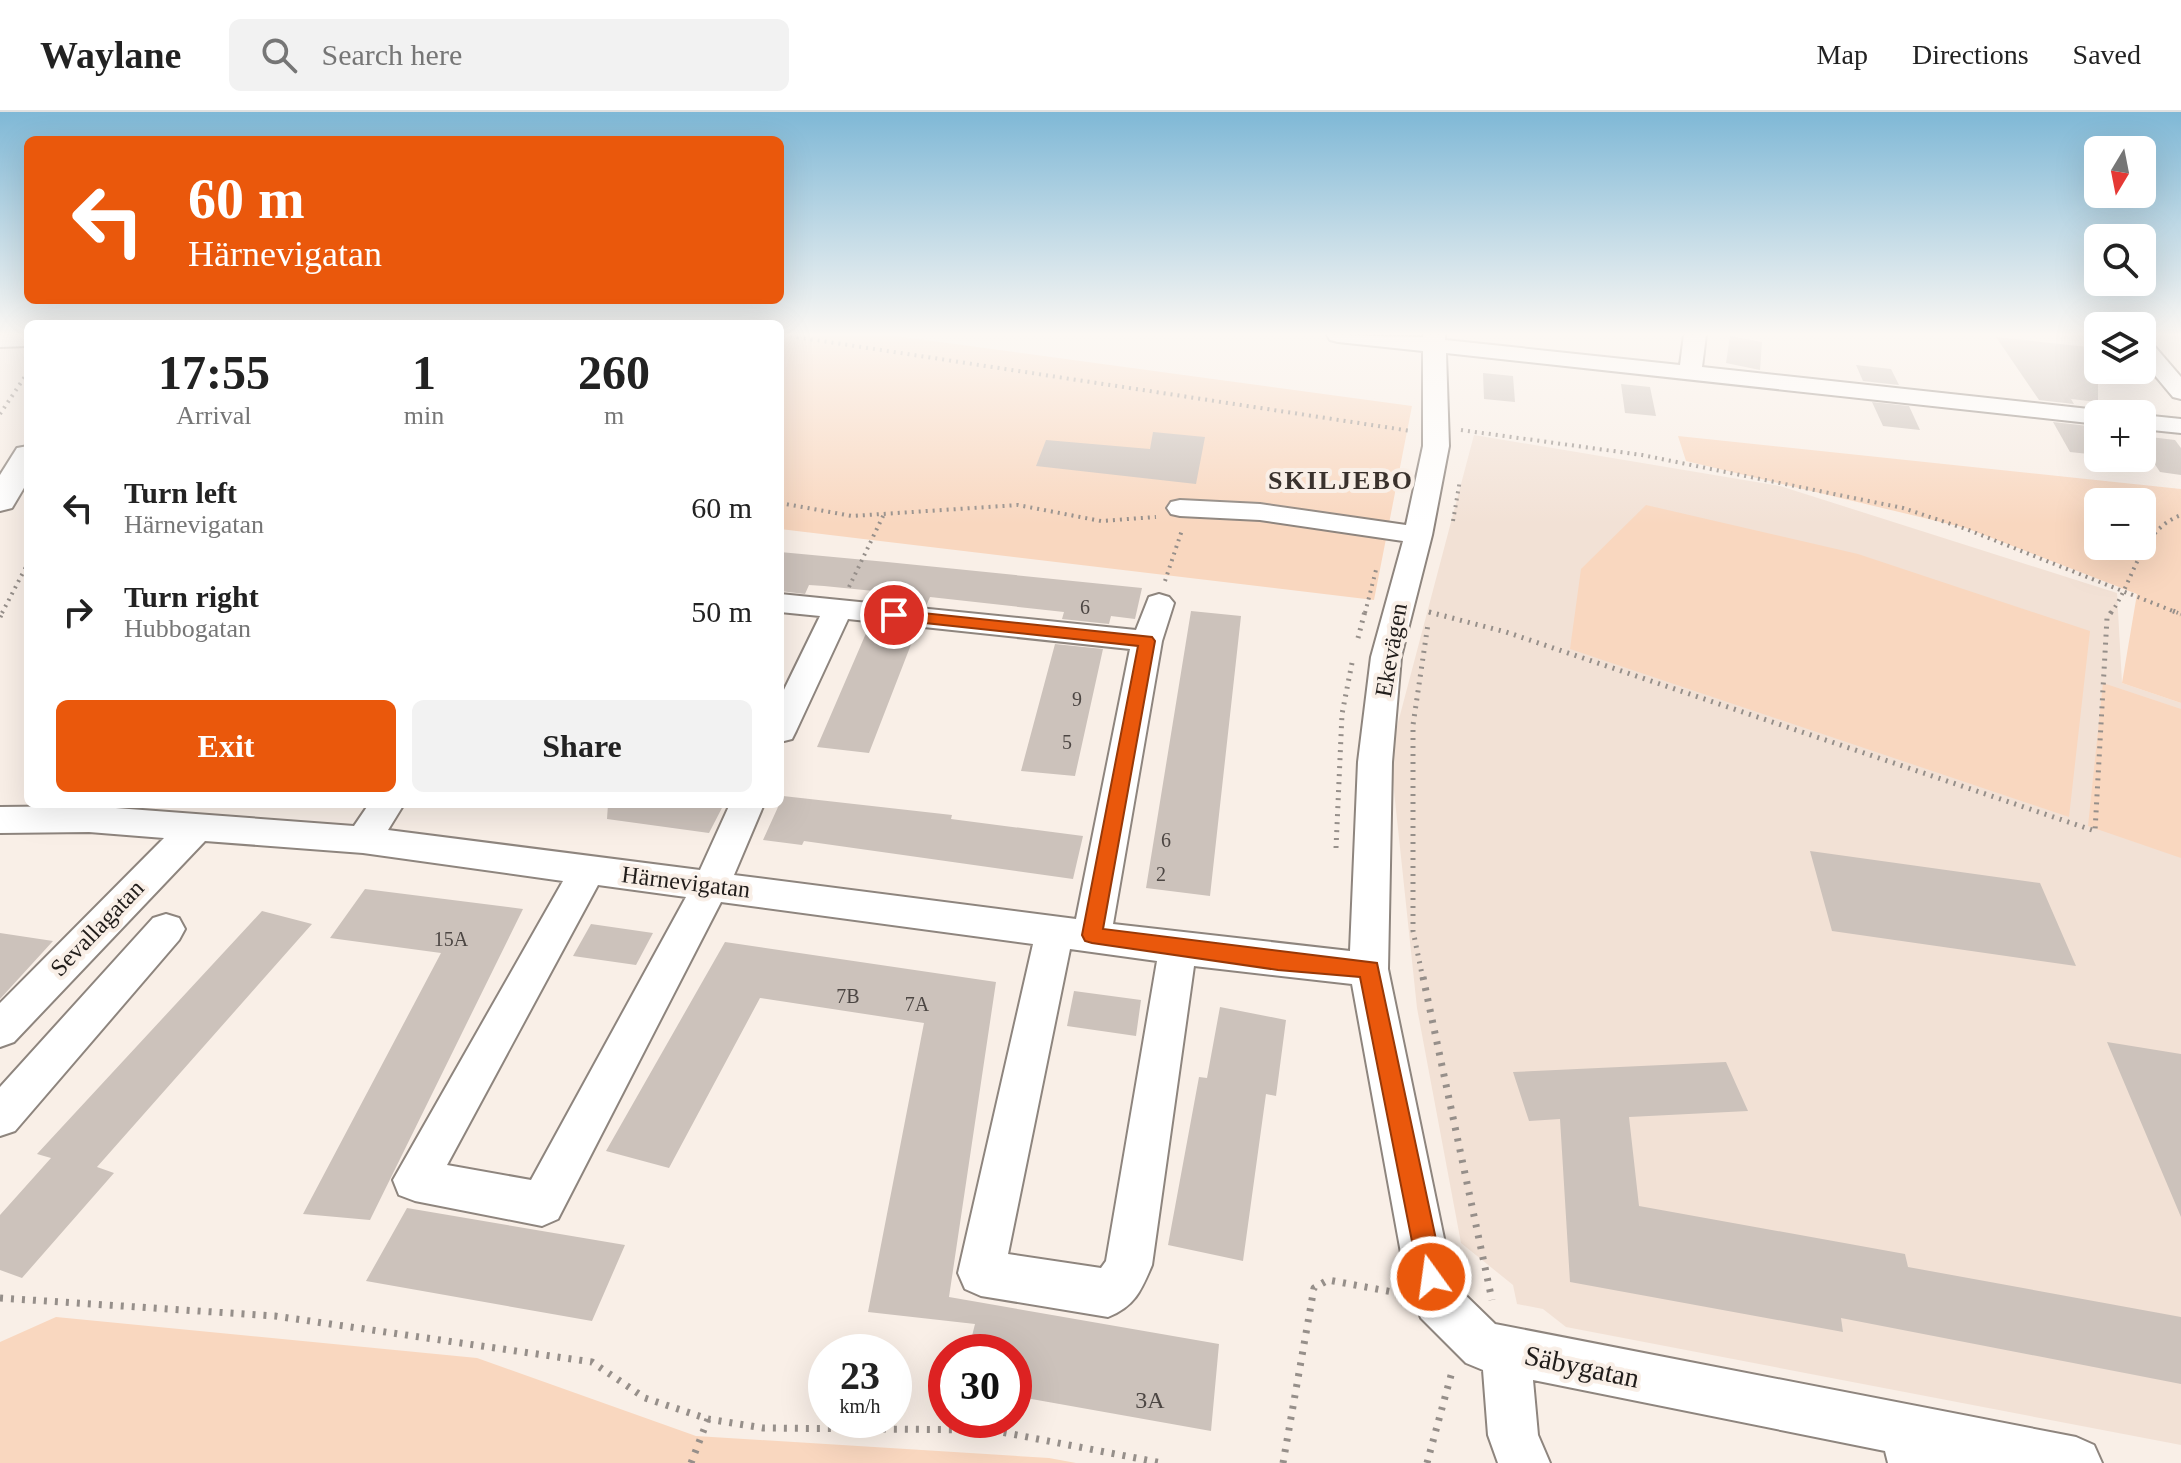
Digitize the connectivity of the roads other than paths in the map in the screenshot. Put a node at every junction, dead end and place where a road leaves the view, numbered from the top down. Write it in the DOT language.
graph roads {
  1 [pos="1435,398"];
  2 [pos="1918,398"];
  3 [pos="2084,416"];
  4 [pos="2156,423"];
  5 [pos="2181,426"];
  6 [pos="24,462"];
  7 [pos="0,501"];
  8 [pos="1180,508"];
  9 [pos="1418,535"];
  10 [pos="784,603"];
  11 [pos="1159,603"];
  12 [pos="838,609"];
  13 [pos="1147,641"];
  14 [pos="784,723"];
  15 [pos="384,808"];
  16 [pos="745,808"];
  17 [pos="17,814"];
  18 [pos="196,828"];
  19 [pos="363,840"];
  20 [pos="588,870"];
  21 [pos="711,885"];
  22 [pos="166,929"];
  23 [pos="1074,933"];
  24 [pos="1178,947"];
  25 [pos="1369,969"];
  26 [pos="0,1030"];
  27 [pos="0,1117"];
  28 [pos="1472,1329"];
  29 [pos="1910,1447"];
  30 [pos="1524,1463"];
  31 [pos="2076,1463"];
  1 -- 9 [label="street, Ekevägen"];
  2 -- 3 [label="street"];
  4 -- 5 [label="street"];
  6 -- 7 [label="main road"];
  8 -- 9 [label="street"];
  9 -- 25 [label="street, Ekevägen"];
  10 -- 12 [label="street"];
  11 -- 13 [label="street"];
  12 -- 13 [label="street"];
  12 -- 14 [label="street"];
  13 -- 23 [label="street"];
  15 -- 19 [label="street"];
  16 -- 21 [label="street"];
  17 -- 18 [label="street, Härnevigatan"];
  18 -- 19 [label="street, Härnevigatan"];
  18 -- 26 [label="street, Sevallagatan"];
  19 -- 20 [label="street, Härnevigatan"];
  20 -- 21 [label="street, Härnevigatan"];
  20 -- 21 [label="street"];
  21 -- 23 [label="street, Härnevigatan"];
  22 -- 27 [label="street"];
  23 -- 24 [label="street, Härnevigatan"];
  23 -- 24 [label="street"];
  24 -- 25 [label="street, Härnevigatan"];
  25 -- 28 [label="street"];
  28 -- 29 [label="street, Säbygatan"];
  28 -- 30 [label="street"];
  29 -- 31 [label="street, Säbygatan"];
}
